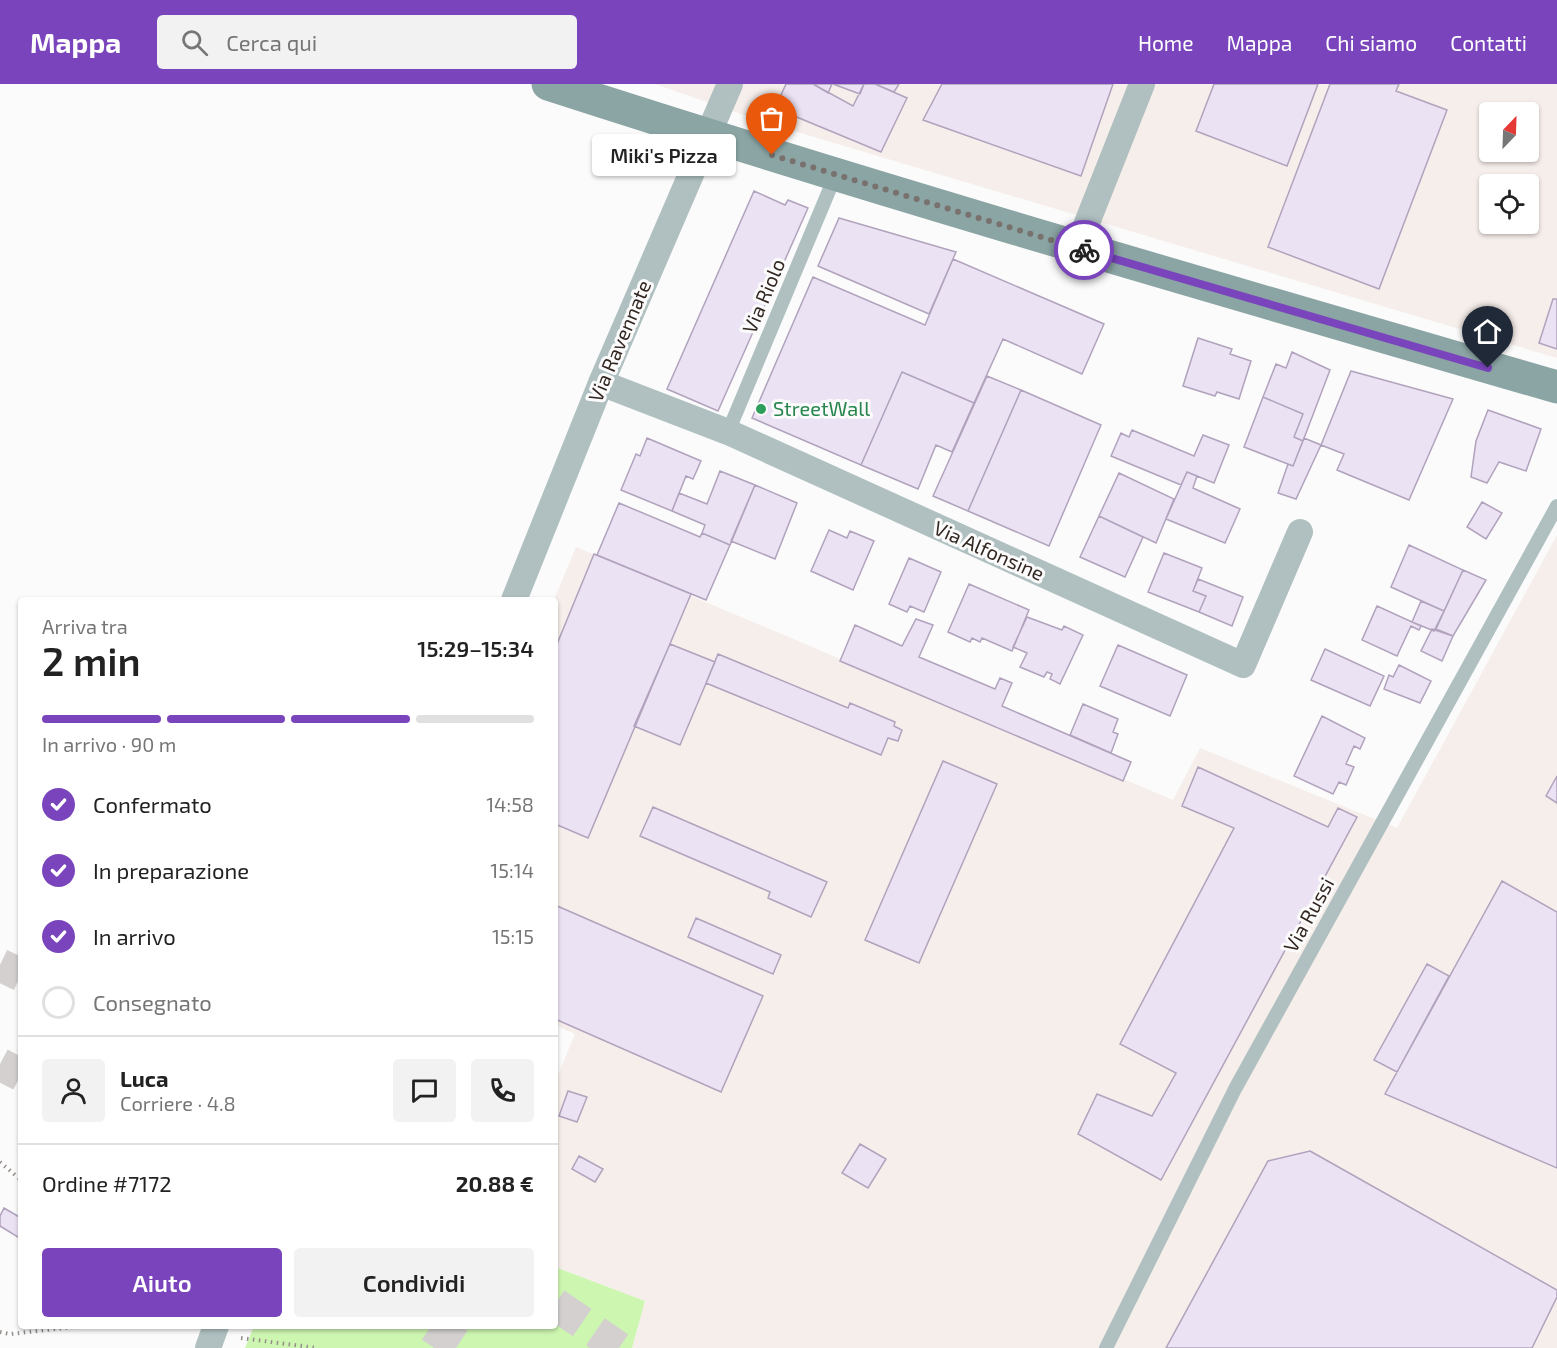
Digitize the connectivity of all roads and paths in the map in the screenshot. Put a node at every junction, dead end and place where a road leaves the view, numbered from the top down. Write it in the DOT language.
graph roads {
  1 [pos="548,84"];
  2 [pos="730,84"];
  3 [pos="1142,84"];
  4 [pos="708,136"];
  5 [pos="836,174"];
  6 [pos="1077,248"];
  7 [pos="602,383"];
  8 [pos="1557,387"];
  9 [pos="728,432"];
  10 [pos="1557,506"];
  11 [pos="1300,532"];
  12 [pos="515,597"];
  13 [pos="0,1162"];
  14 [pos="18,1177"];
  15 [pos="56,1329"];
  16 [pos="0,1332"];
  17 [pos="212,1336"];
  18 [pos="317,1348"];
  19 [pos="1106,1348"];
  1 -- 4 [label="street"];
  2 -- 4 [label="street, Via Ravennate"];
  3 -- 6 [label="street"];
  4 -- 5 [label="street"];
  4 -- 7 [label="street, Via Ravennate"];
  5 -- 6 [label="street"];
  5 -- 9 [label="lane, Via Riolo"];
  6 -- 8 [label="street"];
  7 -- 9 [label="street, Via Alfonsine"];
  7 -- 12 [label="street, Via Ravennate"];
  9 -- 11 [label="street, Via Alfonsine"];
  10 -- 19 [label="lane, Via Russi"];
  13 -- 14 [label="path"];
  15 -- 16 [label="path"];
  17 -- 18 [label="path"];
}
